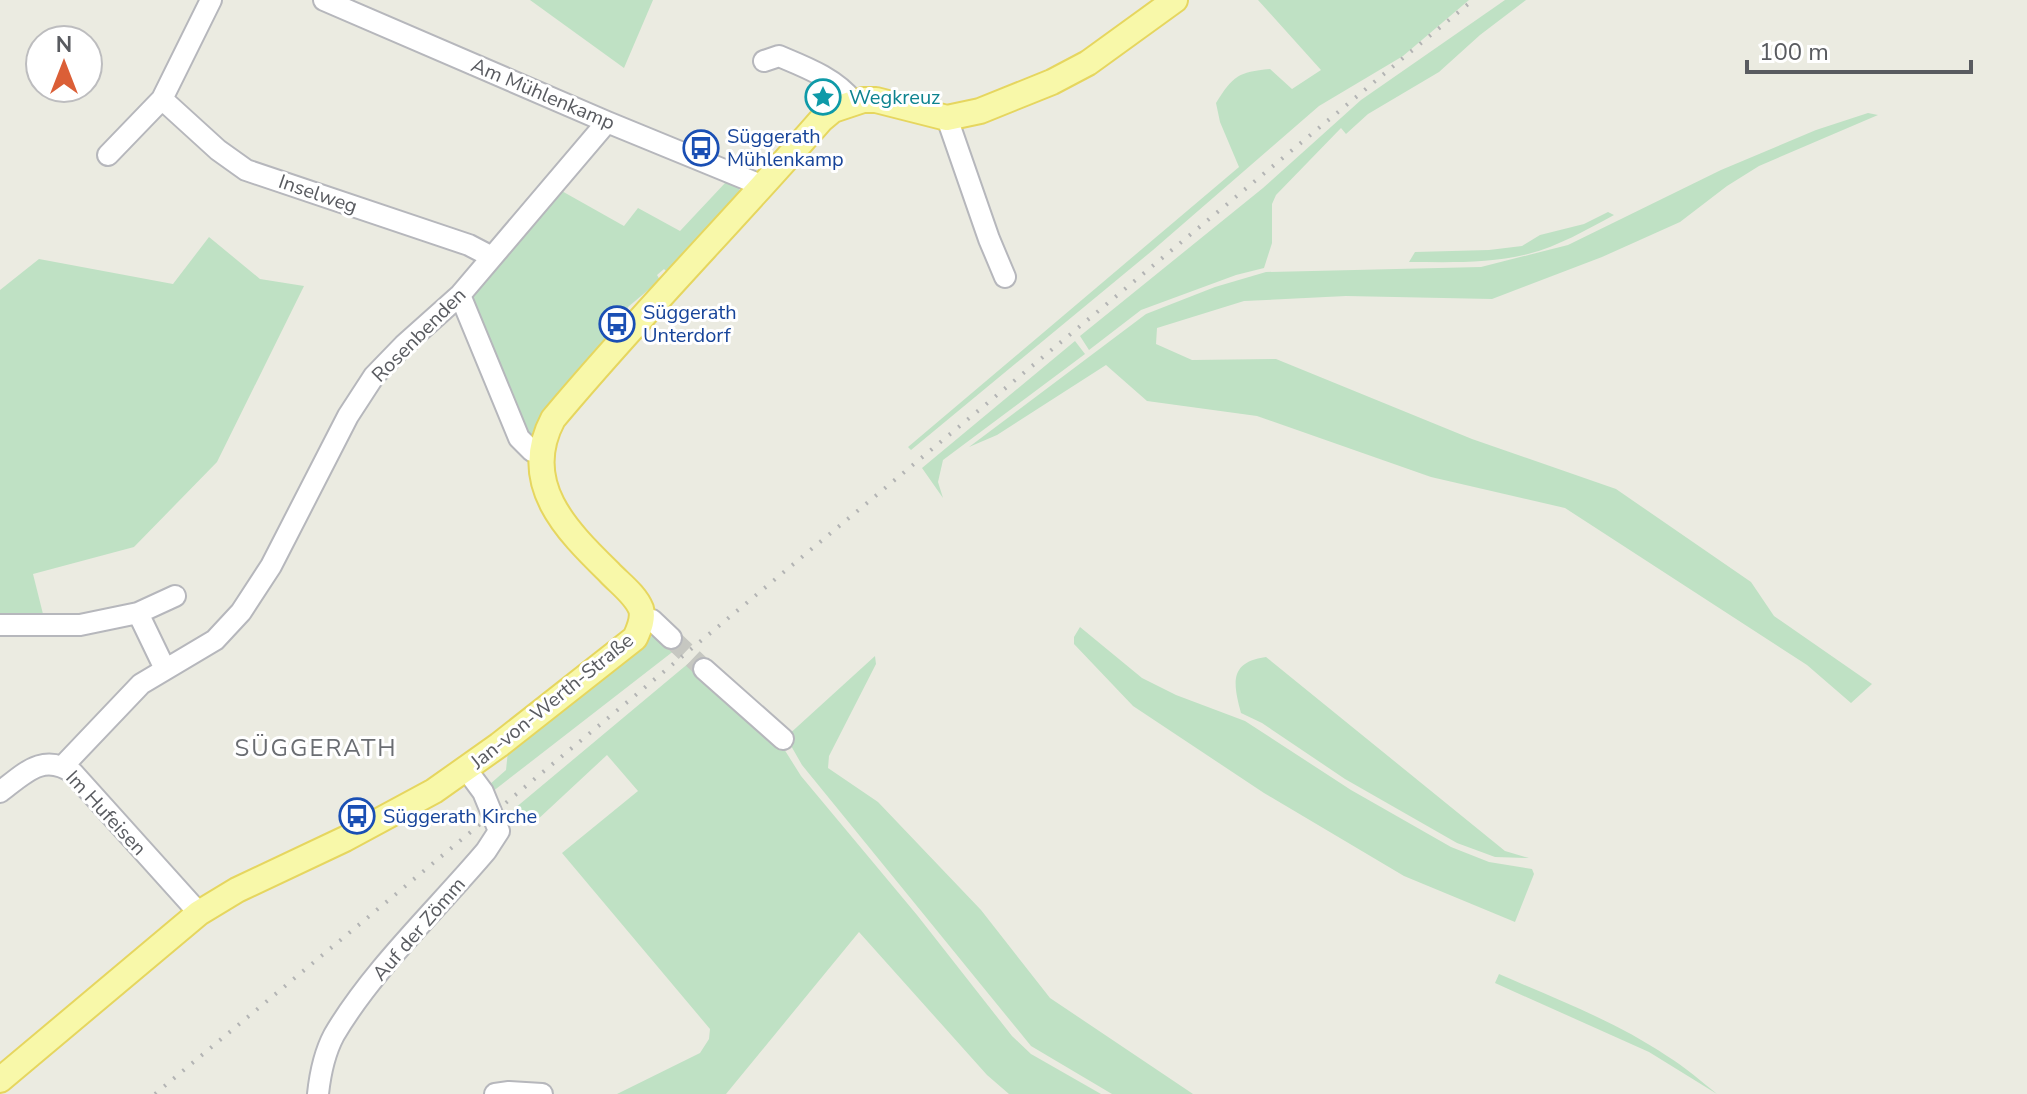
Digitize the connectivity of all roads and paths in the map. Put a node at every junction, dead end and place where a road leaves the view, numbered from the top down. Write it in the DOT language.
graph roads {
  1 [pos="211,0"];
  2 [pos="324,0"];
  3 [pos="1175,0"];
  4 [pos="764,61"];
  5 [pos="162,99"];
  6 [pos="853,101"];
  7 [pos="947,118"];
  8 [pos="607,122"];
  9 [pos="108,155"];
  10 [pos="763,186"];
  11 [pos="492,257"];
  12 [pos="1005,277"];
  13 [pos="460,295"];
  14 [pos="542,452"];
  15 [pos="175,596"];
  16 [pos="138,613"];
  17 [pos="642,619"];
  18 [pos="0,625"];
  19 [pos="671,638"];
  20 [pos="165,669"];
  21 [pos="704,669"];
  22 [pos="783,739"];
  23 [pos="63,766"];
  24 [pos="466,769"];
  25 [pos="0,792"];
  26 [pos="199,913"];
  27 [pos="0,1080"];
  28 [pos="319,1086"];
  29 [pos="495,1094"];
  30 [pos="542,1094"];
  1 -- 5 [label="street"];
  2 -- 8 [label="street, Am Mühlenkamp"];
  3 -- 7 [label="main road"];
  4 -- 6 [label="street"];
  5 -- 9 [label="street"];
  5 -- 11 [label="street, Inselweg"];
  6 -- 7 [label="main road"];
  6 -- 10 [label="main road, Jan-von-Werth-Straße"];
  7 -- 12 [label="street"];
  8 -- 10 [label="street, Am Mühlenkamp"];
  8 -- 11 [label="street, Rosenbenden"];
  10 -- 14 [label="main road, Jan-von-Werth-Straße"];
  11 -- 13 [label="street, Rosenbenden"];
  13 -- 14 [label="street"];
  13 -- 20 [label="street, Rosenbenden"];
  14 -- 17 [label="main road, Jan-von-Werth-Straße"];
  15 -- 16 [label="street"];
  16 -- 18 [label="street"];
  16 -- 20 [label="street"];
  17 -- 19 [label="street"];
  17 -- 24 [label="main road, Jan-von-Werth-Straße"];
  20 -- 23 [label="street, Rosenbenden"];
  21 -- 22 [label="street"];
  23 -- 25 [label="street, Im Hufeisen"];
  23 -- 26 [label="street, Im Hufeisen"];
  24 -- 26 [label="main road, Jan-von-Werth-Straße"];
  24 -- 28 [label="street, Auf der Zömm"];
  26 -- 27 [label="main road"];
  29 -- 30 [label="street"];
}
